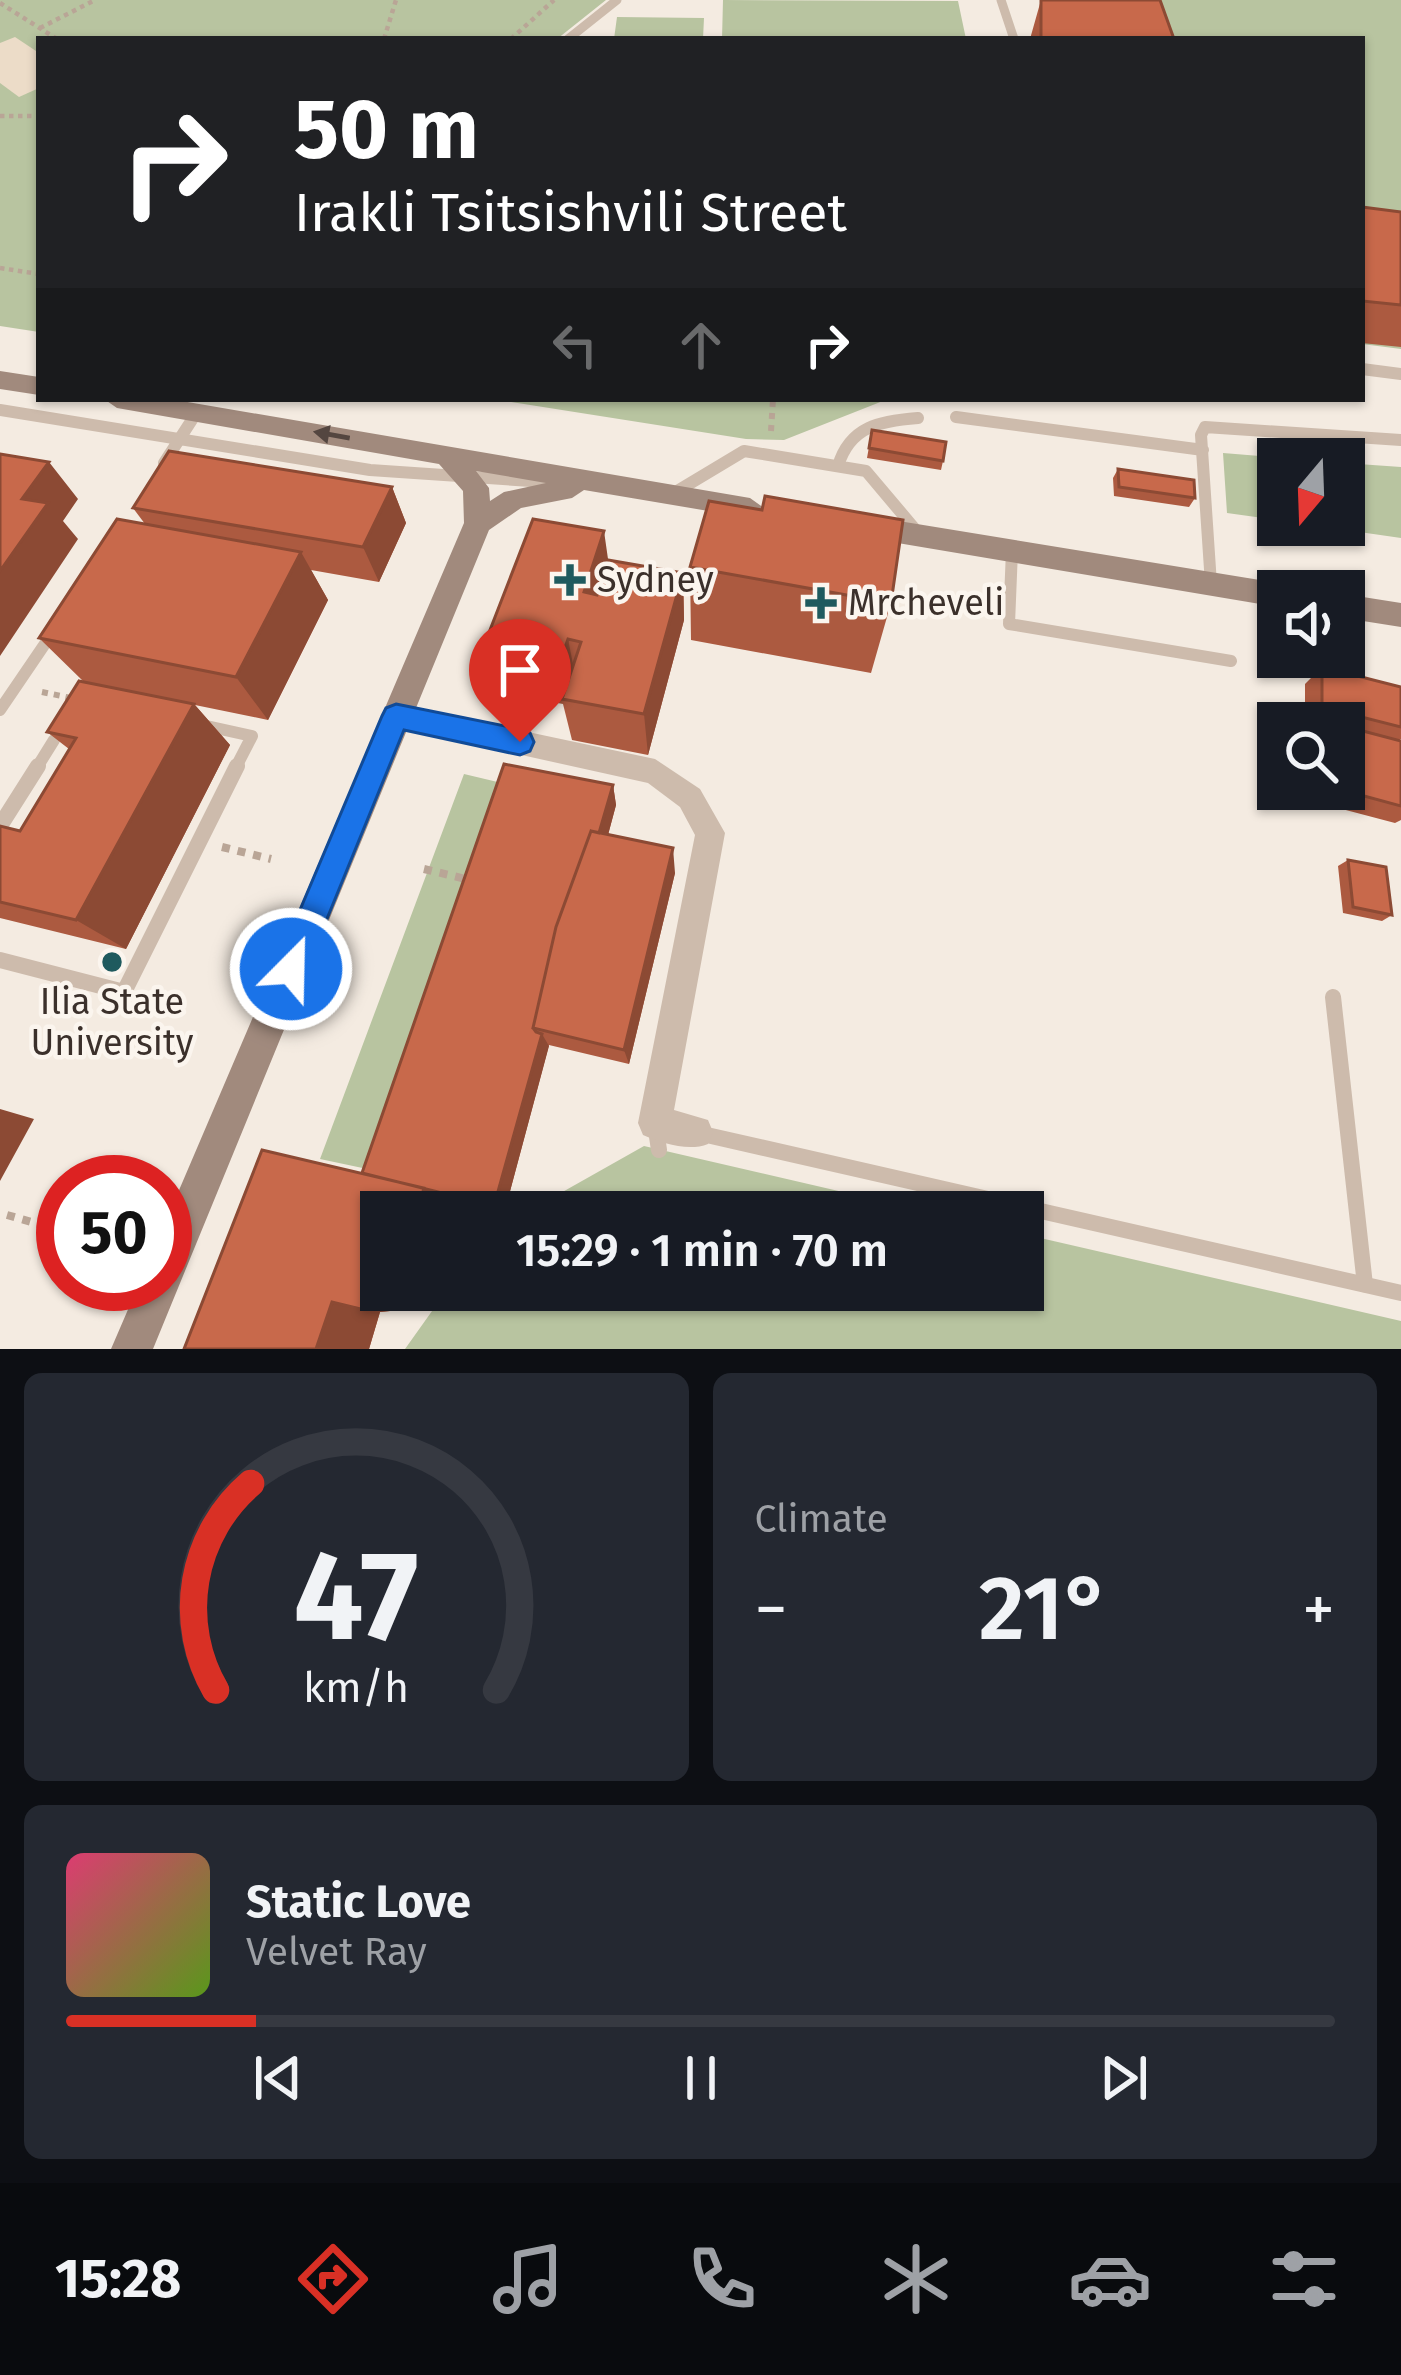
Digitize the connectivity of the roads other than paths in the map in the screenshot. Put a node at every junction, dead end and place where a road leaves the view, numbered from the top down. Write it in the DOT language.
graph roads {
  1 [pos="617,0"];
  2 [pos="1000,0"];
  3 [pos="572,36"];
  4 [pos="1013,36"];
  5 [pos="1365,369"];
  6 [pos="1401,374"];
  7 [pos="0,380"];
  8 [pos="36,386"];
  9 [pos="135,402"];
  10 [pos="0,410"];
  11 [pos="197,412"];
  12 [pos="956,417"];
  13 [pos="918,418"];
  14 [pos="180,439"];
  15 [pos="1401,440"];
  16 [pos="1203,450"];
  17 [pos="447,456"];
  18 [pos="838,466"];
  19 [pos="471,481"];
  20 [pos="152,482"];
  21 [pos="601,485"];
  22 [pos="669,496"];
  23 [pos="775,512"];
  24 [pos="837,522"];
  25 [pos="478,523"];
  26 [pos="920,535"];
  27 [pos="1012,550"];
  28 [pos="1211,584"];
  29 [pos="1257,592"];
  30 [pos="1365,609"];
  31 [pos="66,612"];
  32 [pos="1401,615"];
  33 [pos="1231,662"];
  34 [pos="0,710"];
  35 [pos="396,716"];
  36 [pos="187,722"];
  37 [pos="54,740"];
  38 [pos="0,826"];
  39 [pos="0,960"];
  40 [pos="1333,997"];
  41 [pos="696,1132"];
  42 [pos="192,1206"];
  43 [pos="1365,1285"];
  44 [pos="1401,1293"];
  45 [pos="149,1311"];
  46 [pos="133,1349"];
  1 -- 3 [label="lane"];
  2 -- 4 [label="lane"];
  5 -- 6 [label="lane"];
  7 -- 8 [label="main road"];
  9 -- 11 [label="main road"];
  10 -- 14 [label="lane"];
  11 -- 14 [label="lane"];
  17 -- 11 [label="main road, one-way"];
  12 -- 16 [label="lane"];
  13 -- 18 [label="lane"];
  14 -- 19 [label="lane"];
  14 -- 20 [label="lane"];
  15 -- 16 [label="lane"];
  16 -- 28 [label="lane"];
  17 -- 19 [label="main road"];
  17 -- 21 [label="main road"];
  18 -- 22 [label="lane"];
  18 -- 26 [label="lane"];
  19 -- 21 [label="lane"];
  19 -- 25 [label="main road"];
  21 -- 22 [label="main road"];
  21 -- 25 [label="main road"];
  22 -- 23 [label="main road"];
  24 -- 26 [label="main road"];
  25 -- 35 [label="main road"];
  26 -- 27 [label="main road"];
  27 -- 28 [label="main road"];
  27 -- 33 [label="lane"];
  28 -- 29 [label="main road"];
  30 -- 32 [label="main road"];
  31 -- 34 [label="lane"];
  35 -- 41 [label="street"];
  35 -- 42 [label="main road"];
  36 -- 39 [label="lane"];
  37 -- 38 [label="lane"];
  40 -- 43 [label="lane"];
  41 -- 43 [label="lane"];
  43 -- 44 [label="lane"];
  45 -- 46 [label="main road"];
}
